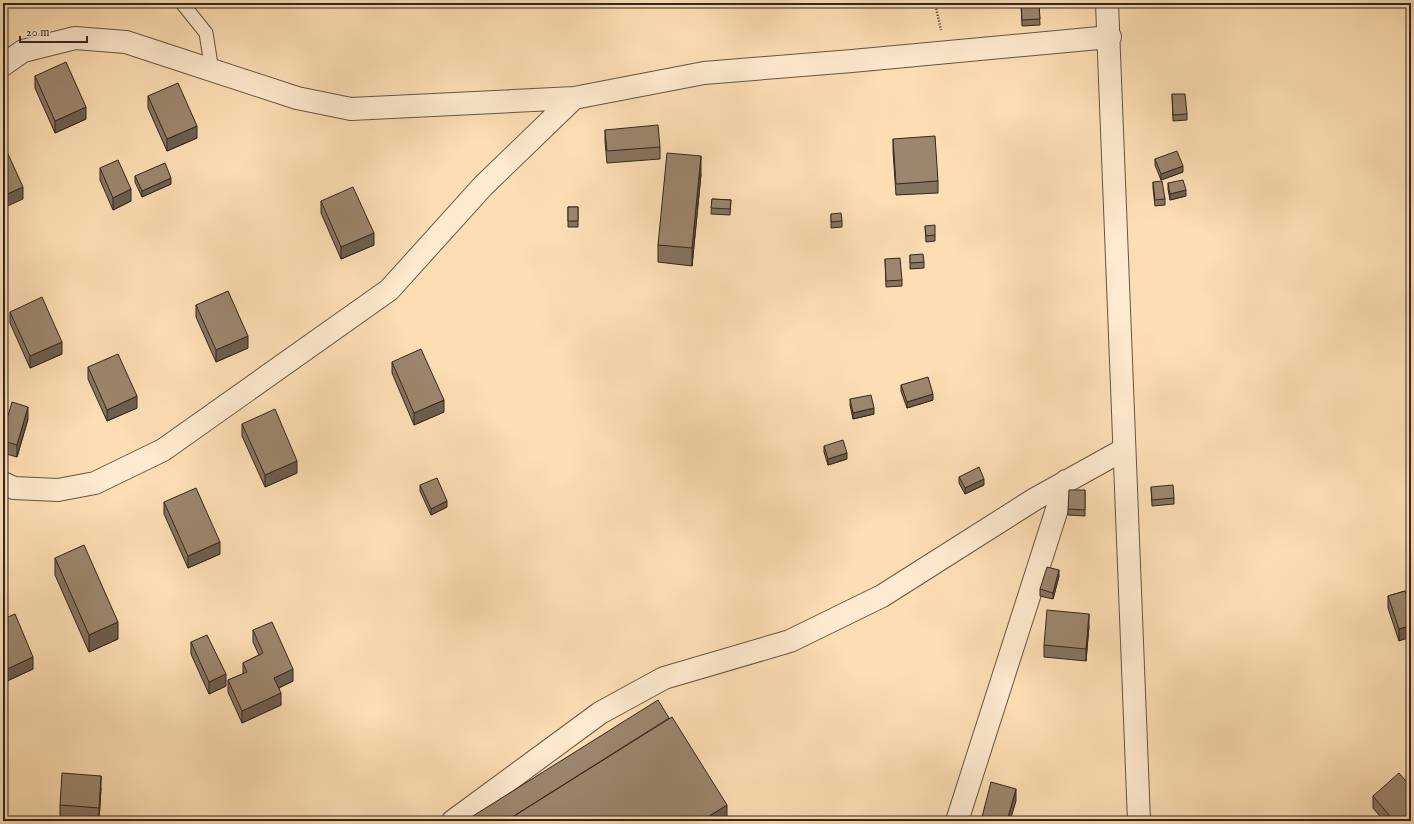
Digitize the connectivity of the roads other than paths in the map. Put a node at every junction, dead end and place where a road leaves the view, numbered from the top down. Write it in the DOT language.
graph roads {
  1 [pos="182,3"];
  2 [pos="1108,3"];
  3 [pos="1110,37"];
  4 [pos="3,65"];
  5 [pos="212,71"];
  6 [pos="574,98"];
  7 [pos="1123,450"];
  8 [pos="1066,481"];
  9 [pos="3,483"];
  10 [pos="453,821"];
  11 [pos="958,821"];
  12 [pos="1139,821"];
  1 -- 5 [label="lane"];
  2 -- 3 [label="street"];
  3 -- 6 [label="street"];
  3 -- 7 [label="street"];
  4 -- 5 [label="street"];
  5 -- 6 [label="street"];
  6 -- 9 [label="street"];
  7 -- 8 [label="street"];
  7 -- 12 [label="street"];
  8 -- 10 [label="street"];
  8 -- 11 [label="street"];
}
